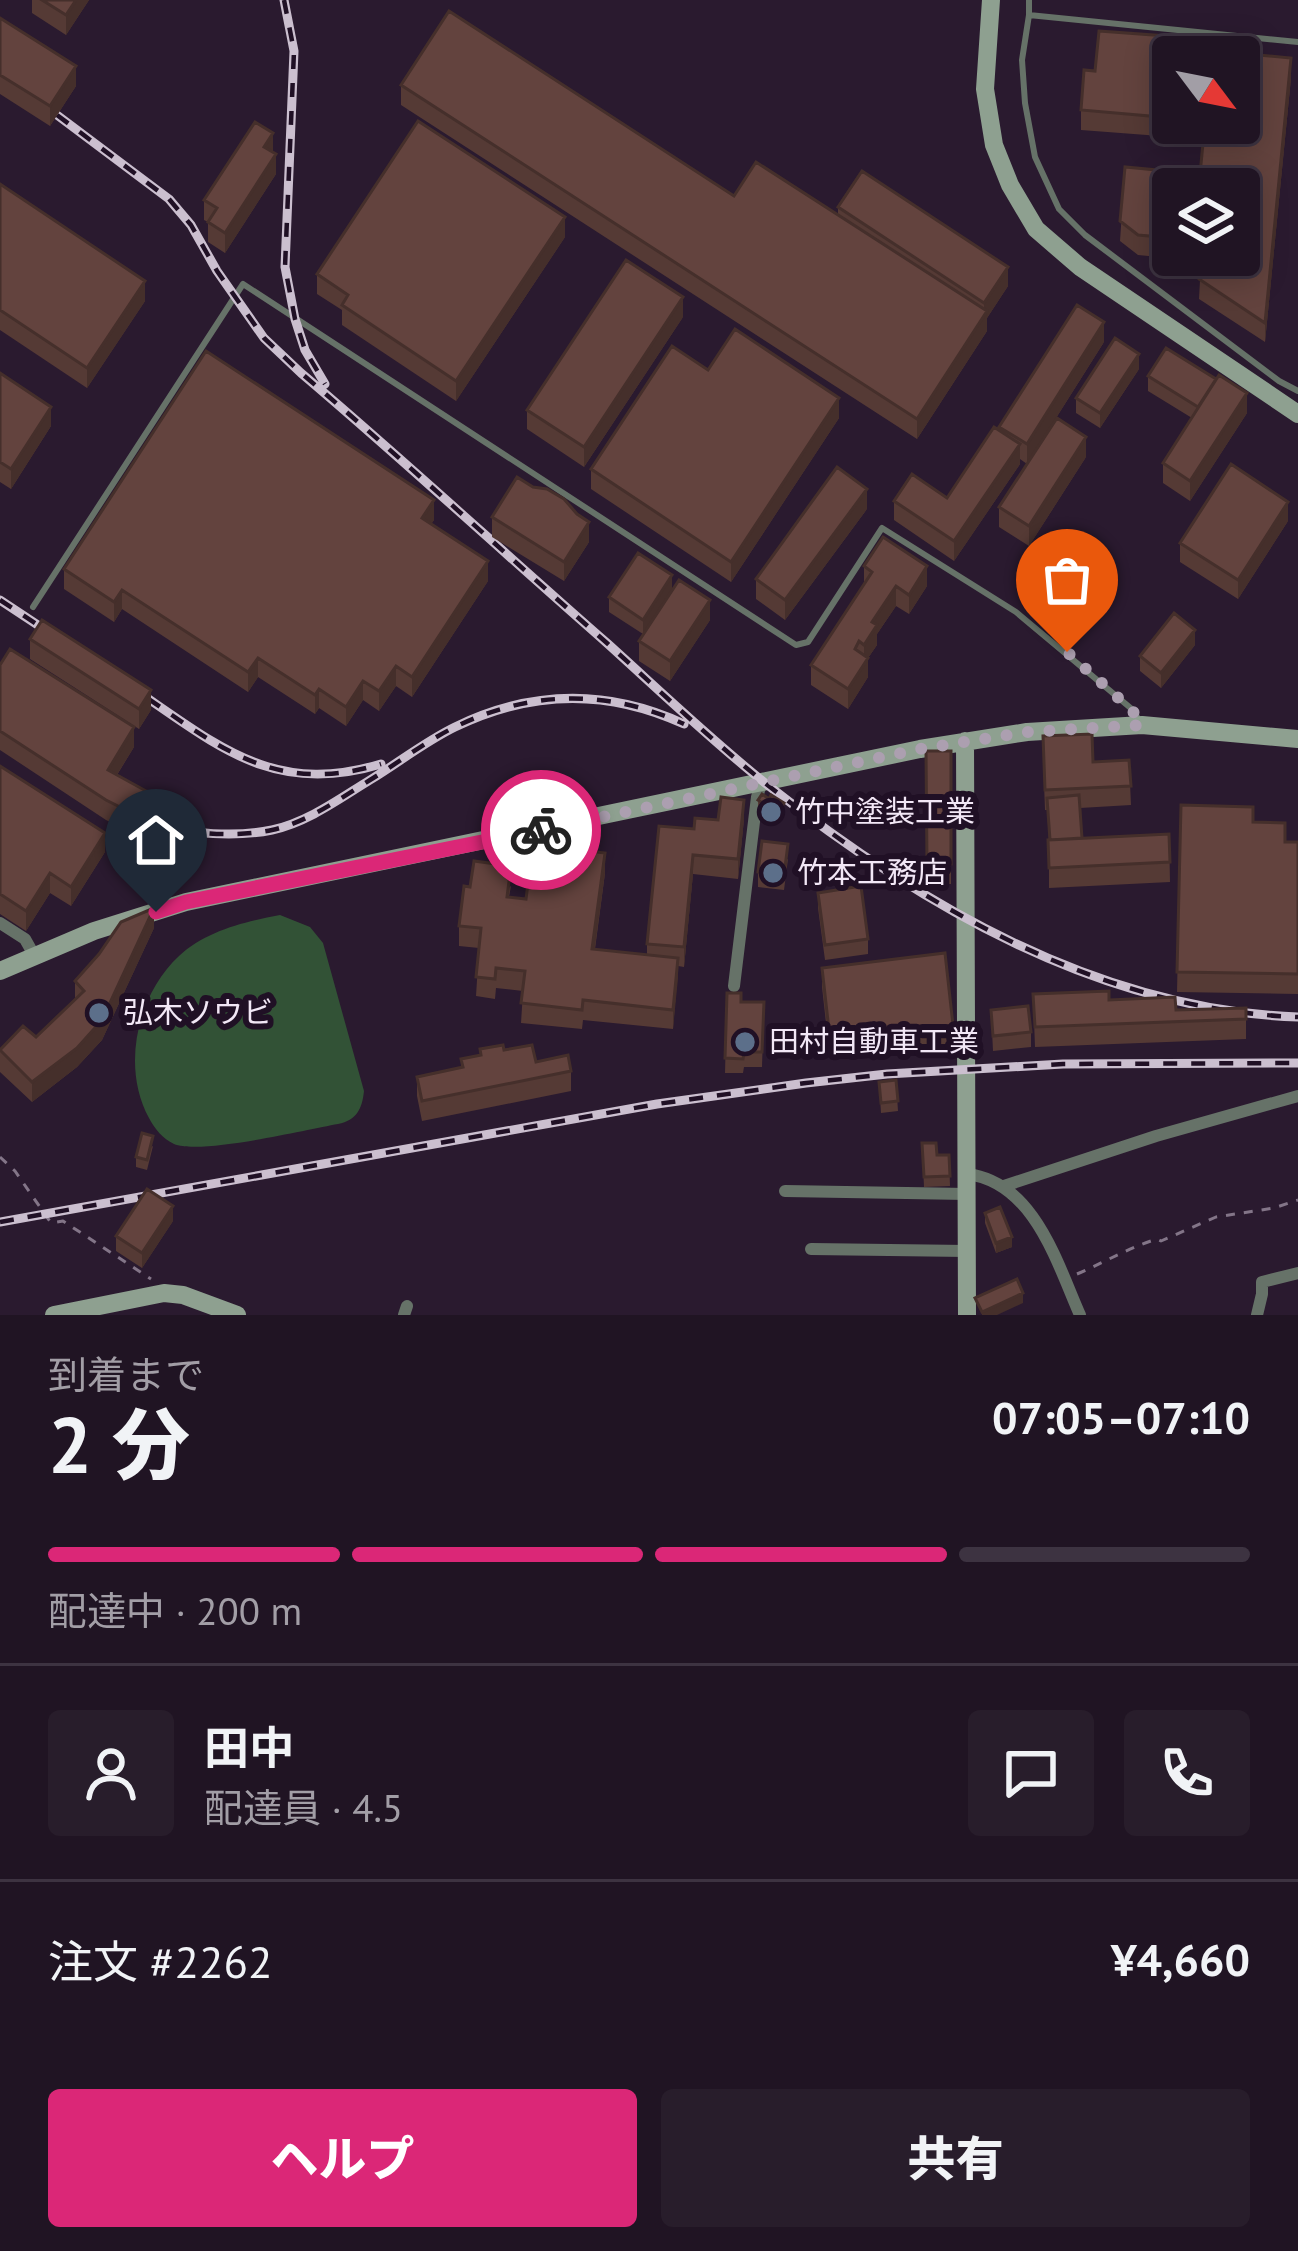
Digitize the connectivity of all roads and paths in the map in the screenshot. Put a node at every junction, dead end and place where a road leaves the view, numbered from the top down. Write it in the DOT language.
graph roads {
  1 [pos="991,0"];
  2 [pos="1029,0"];
  3 [pos="1029,15"];
  4 [pos="1298,42"];
  5 [pos="1298,391"];
  6 [pos="1298,414"];
  7 [pos="33,607"];
  8 [pos="1142,725"];
  9 [pos="1298,739"];
  10 [pos="965,742"];
  11 [pos="762,781"];
  12 [pos="0,923"];
  13 [pos="34,955"];
  14 [pos="0,971"];
  15 [pos="734,986"];
  16 [pos="1298,1096"];
  17 [pos="0,1156"];
  18 [pos="968,1184"];
  19 [pos="1004,1186"];
  20 [pos="785,1191"];
  21 [pos="1298,1201"];
  22 [pos="811,1250"];
  23 [pos="967,1250"];
  24 [pos="1298,1273"];
  25 [pos="1064,1280"];
  26 [pos="164,1293"];
  27 [pos="54,1315"];
  28 [pos="238,1315"];
  29 [pos="967,1315"];
  30 [pos="1080,1315"];
  31 [pos="1257,1315"];
  1 -- 6 [label="main road"];
  2 -- 3 [label="lane"];
  3 -- 4 [label="lane"];
  3 -- 5 [label="lane"];
  7 -- 8 [label="lane"];
  8 -- 9 [label="main road"];
  8 -- 10 [label="main road"];
  10 -- 11 [label="main road"];
  10 -- 18 [label="main road"];
  11 -- 13 [label="main road"];
  11 -- 15 [label="street"];
  12 -- 13 [label="street"];
  13 -- 14 [label="main road"];
  16 -- 19 [label="street"];
  17 -- 26 [label="path"];
  18 -- 19 [label="street"];
  18 -- 20 [label="street"];
  18 -- 23 [label="main road"];
  19 -- 25 [label="street"];
  21 -- 25 [label="path"];
  22 -- 23 [label="street"];
  23 -- 29 [label="main road"];
  24 -- 31 [label="street"];
  25 -- 30 [label="street"];
  26 -- 27 [label="main road"];
  26 -- 28 [label="main road"];
}
